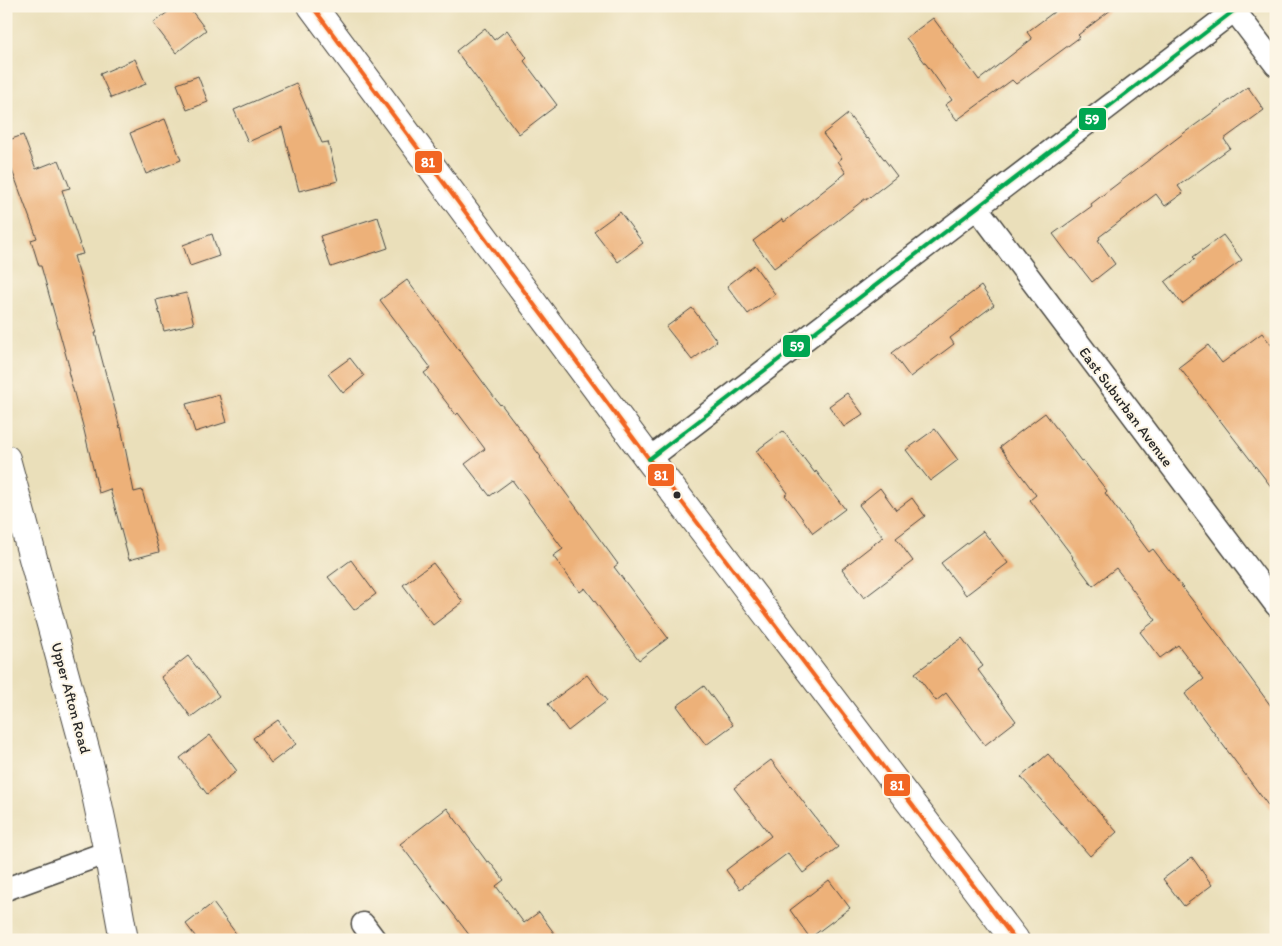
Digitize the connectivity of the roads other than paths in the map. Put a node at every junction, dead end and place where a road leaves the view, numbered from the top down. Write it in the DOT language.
graph roads {
  1 [pos="312,6"];
  2 [pos="1235,8"];
  3 [pos="1276,65"];
  4 [pos="977,208"];
  5 [pos="6,459"];
  6 [pos="649,459"];
  7 [pos="1276,605"];
  8 [pos="108,852"];
  9 [pos="6,889"];
  10 [pos="124,940"];
  11 [pos="1015,940"];
  1 -- 6 [label="street"];
  2 -- 3 [label="street"];
  2 -- 4 [label="street"];
  4 -- 6 [label="street"];
  4 -- 7 [label="street, East Suburban Avenue"];
  5 -- 8 [label="street, Upper Afton Road"];
  6 -- 11 [label="street"];
  8 -- 9 [label="street"];
  8 -- 10 [label="street, Upper Afton Road"];
}
